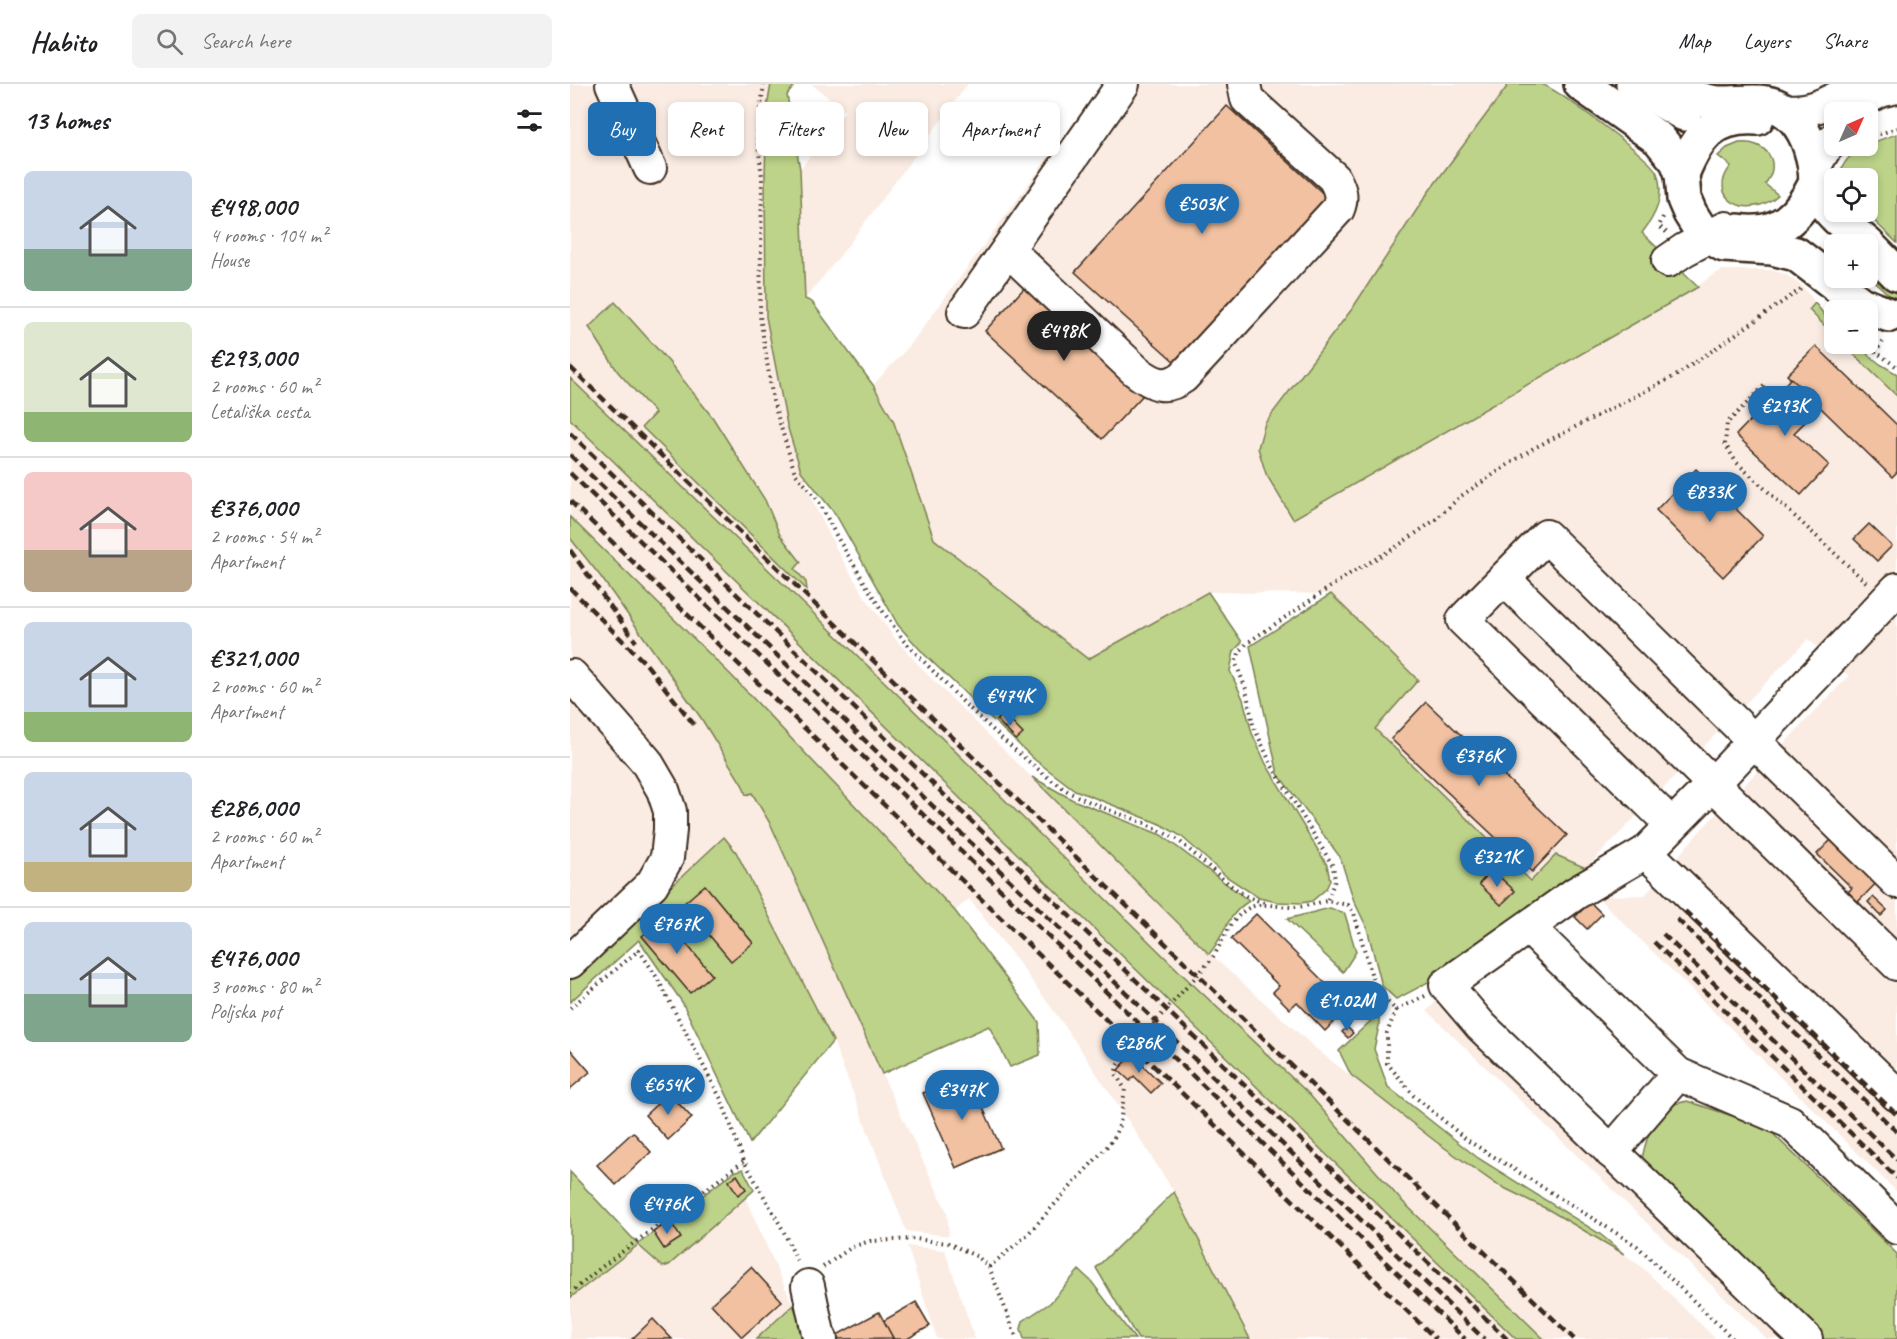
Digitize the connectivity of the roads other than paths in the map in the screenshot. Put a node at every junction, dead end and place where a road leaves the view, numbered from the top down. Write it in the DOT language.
graph roads {
  1 [pos="612,84"];
  2 [pos="1123,84"];
  3 [pos="1244,84"];
  4 [pos="1581,84"];
  5 [pos="1602,84"];
  6 [pos="1633,84"];
  7 [pos="1667,84"];
  8 [pos="1863,84"];
  9 [pos="1897,87"];
  10 [pos="1859,102"];
  11 [pos="1897,102"];
  12 [pos="1878,115"];
  13 [pos="1824,117"];
  14 [pos="1788,122"];
  15 [pos="1717,124"];
  16 [pos="1824,154"];
  17 [pos="1687,163"];
  18 [pos="650,168"];
  19 [pos="1812,184"];
  20 [pos="1687,207"];
  21 [pos="1775,228"];
  22 [pos="1838,234"];
  23 [pos="1856,234"];
  24 [pos="1720,236"];
  25 [pos="1824,249"];
  26 [pos="1008,250"];
  27 [pos="1878,256"];
  28 [pos="1878,270"];
  29 [pos="1897,274"];
  30 [pos="1897,284"];
  31 [pos="1873,288"];
  32 [pos="964,312"];
  33 [pos="1890,326"];
  34 [pos="1504,579"];
  35 [pos="1892,595"];
  36 [pos="572,676"];
  37 [pos="1752,741"];
  38 [pos="1712,785"];
  39 [pos="1672,825"];
  40 [pos="1646,852"];
  41 [pos="1897,882"];
  42 [pos="1529,928"];
  43 [pos="570,962"];
  44 [pos="1897,964"];
  45 [pos="1678,1074"];
  46 [pos="1897,1095"];
  47 [pos="1611,1152"];
  48 [pos="1897,1228"];
  49 [pos="808,1286"];
  50 [pos="821,1339"];
  51 [pos="1806,1339"];
  1 -- 18 [label="street"];
  2 -- 26 [label="street"];
  3 -- 26 [label="street"];
  4 -- 17 [label="main road"];
  5 -- 17 [label="main road"];
  6 -- 15 [label="main road"];
  7 -- 14 [label="main road"];
  8 -- 14 [label="street"];
  9 -- 10 [label="street"];
  11 -- 12 [label="street"];
  13 -- 14 [label="street"];
  14 -- 15 [label="main road"];
  14 -- 19 [label="main road"];
  15 -- 17 [label="main road"];
  16 -- 19 [label="street"];
  17 -- 20 [label="main road"];
  17 -- 24 [label="main road"];
  19 -- 21 [label="main road"];
  19 -- 22 [label="main road"];
  19 -- 23 [label="main road"];
  20 -- 24 [label="main road"];
  20 -- 24 [label="street"];
  21 -- 24 [label="main road"];
  21 -- 25 [label="main road"];
  24 -- 33 [label="main road"];
  26 -- 32 [label="street"];
  27 -- 29 [label="main road"];
  28 -- 30 [label="main road"];
  31 -- 33 [label="main road"];
  34 -- 37 [label="street"];
  34 -- 38 [label="street"];
  34 -- 39 [label="street"];
  35 -- 37 [label="street"];
  36 -- 43 [label="street"];
  37 -- 38 [label="street"];
  37 -- 41 [label="street"];
  38 -- 39 [label="street"];
  38 -- 44 [label="street"];
  39 -- 40 [label="street"];
  40 -- 42 [label="street"];
  40 -- 46 [label="street"];
  42 -- 45 [label="street"];
  42 -- 47 [label="street"];
  45 -- 47 [label="street"];
  45 -- 48 [label="street"];
  47 -- 51 [label="street"];
  49 -- 50 [label="street"];
}
